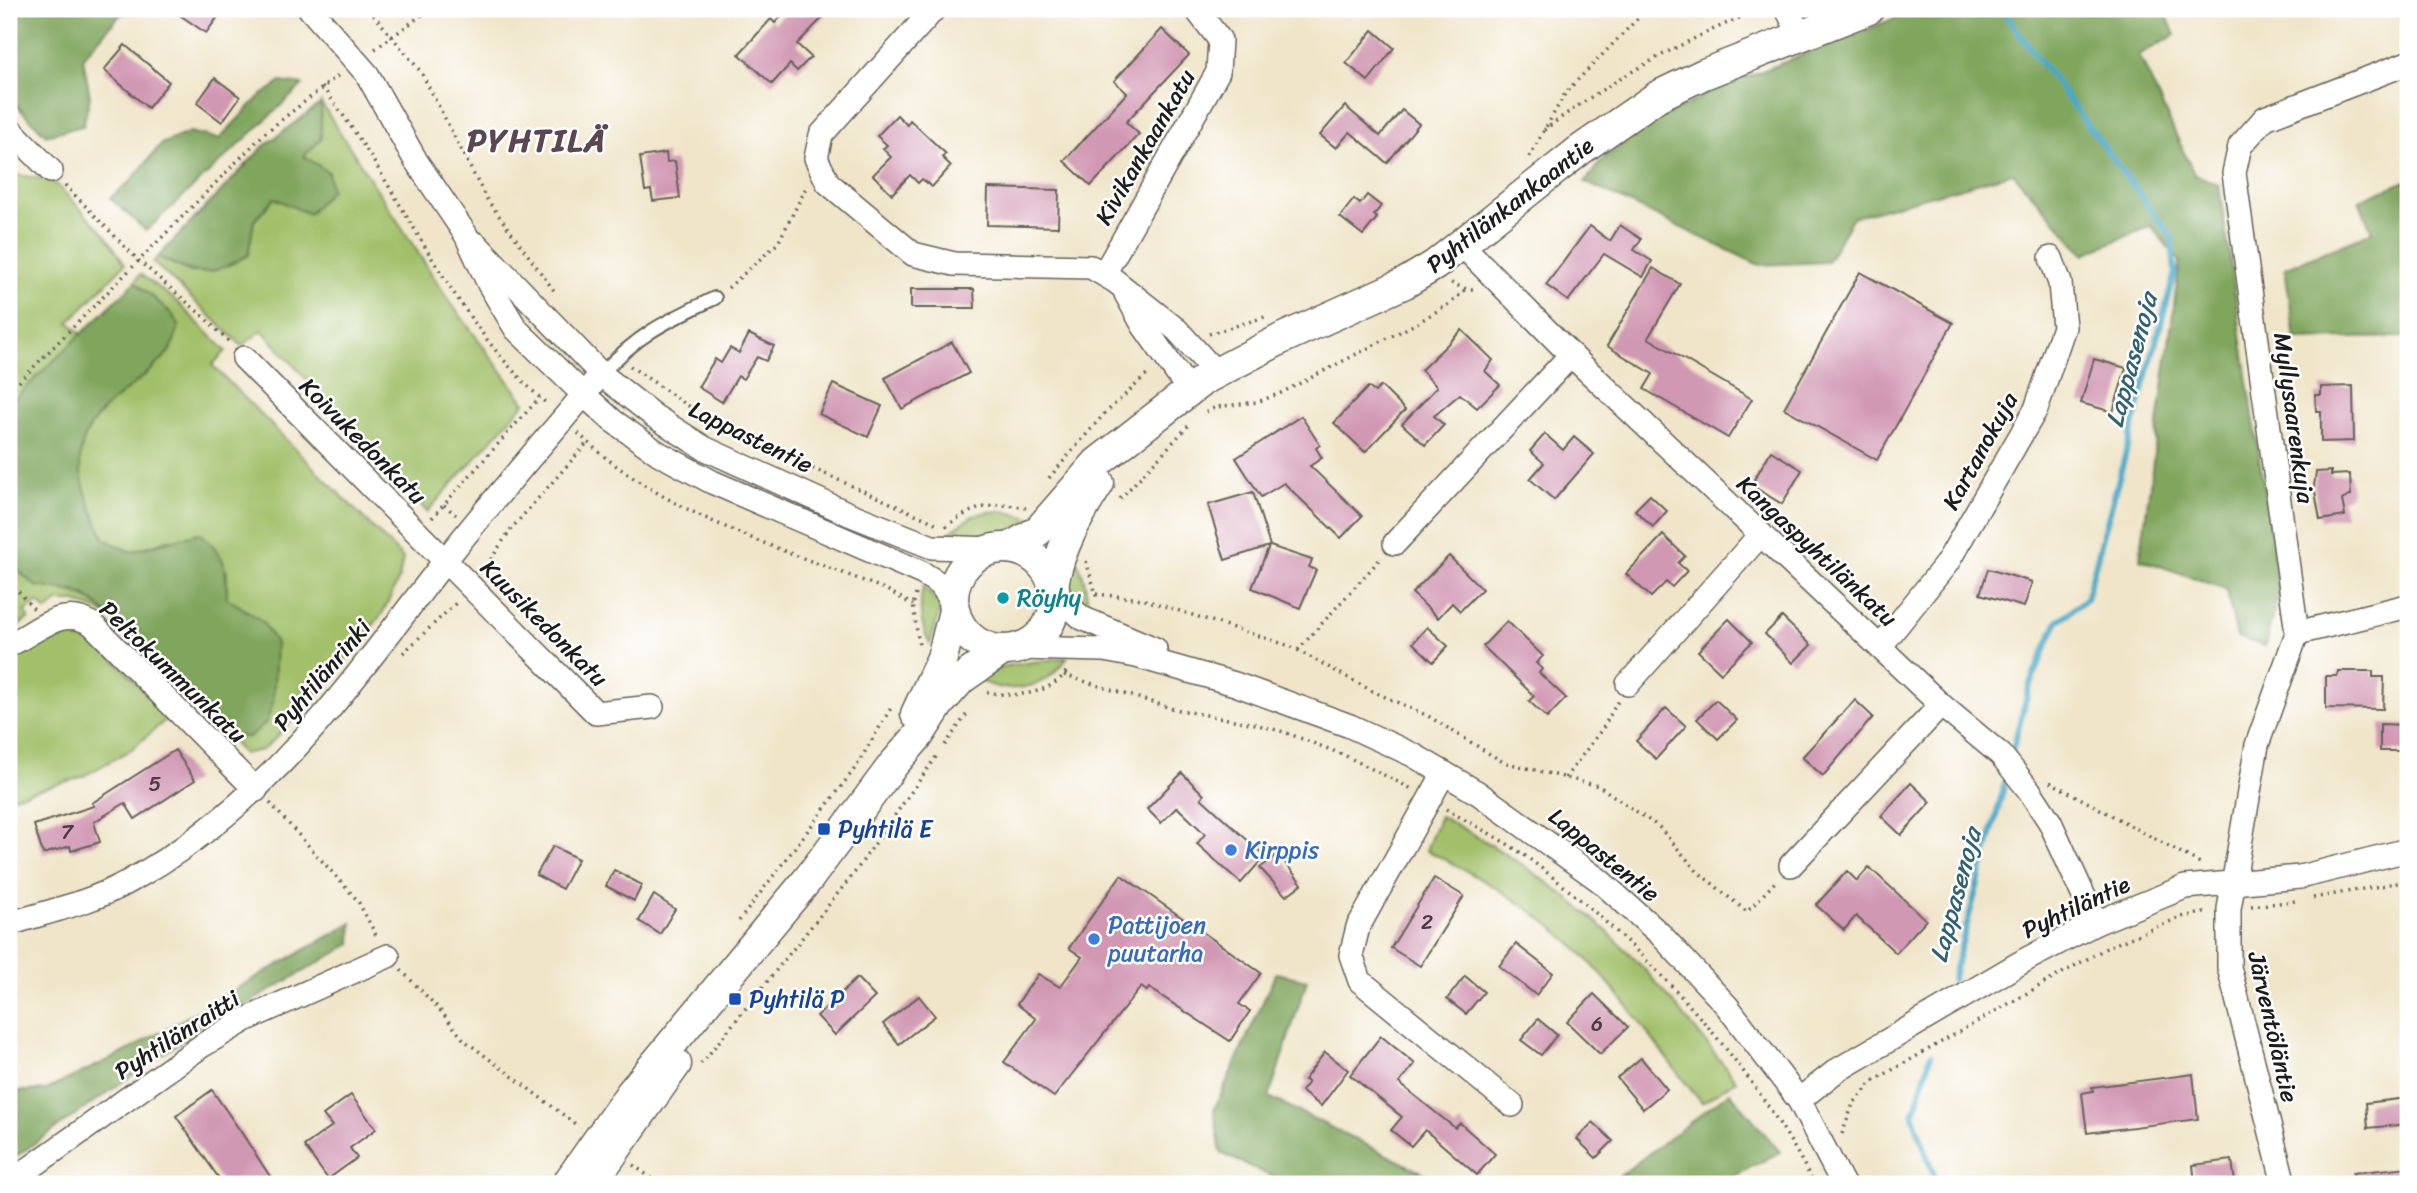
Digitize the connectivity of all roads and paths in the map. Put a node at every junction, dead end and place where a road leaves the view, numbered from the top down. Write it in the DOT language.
graph roads {
  1 [pos="310,9"];
  2 [pos="369,9"];
  3 [pos="430,9"];
  4 [pos="934,9"];
  5 [pos="1196,9"];
  6 [pos="1762,9"];
  7 [pos="1869,9"];
  8 [pos="1793,22"];
  9 [pos="394,35"];
  10 [pos="356,62"];
  11 [pos="2408,63"];
  12 [pos="9,128"];
  13 [pos="1542,132"];
  14 [pos="819,170"];
  15 [pos="51,171"];
  16 [pos="466,235"];
  17 [pos="1463,246"];
  18 [pos="2051,258"];
  19 [pos="139,261"];
  20 [pos="1104,274"];
  21 [pos="1466,289"];
  22 [pos="1125,292"];
  23 [pos="715,298"];
  24 [pos="561,300"];
  25 [pos="1571,355"];
  26 [pos="618,356"];
  27 [pos="244,358"];
  28 [pos="1216,373"];
  29 [pos="601,374"];
  30 [pos="9,392"];
  31 [pos="584,395"];
  32 [pos="540,397"];
  33 [pos="1194,402"];
  34 [pos="1194,420"];
  35 [pos="1125,441"];
  36 [pos="588,442"];
  37 [pos="1118,502"];
  38 [pos="945,527"];
  39 [pos="418,533"];
  40 [pos="1761,534"];
  41 [pos="1067,537"];
  42 [pos="1395,543"];
  43 [pos="1002,548"];
  44 [pos="445,560"];
  45 [pos="9,581"];
  46 [pos="472,588"];
  47 [pos="1054,589"];
  48 [pos="1096,594"];
  49 [pos="953,606"];
  50 [pos="2408,606"];
  51 [pos="1091,623"];
  52 [pos="47,624"];
  53 [pos="2297,633"];
  54 [pos="917,642"];
  55 [pos="9,645"];
  56 [pos="1880,647"];
  57 [pos="1010,649"];
  58 [pos="1081,649"];
  59 [pos="1298,650"];
  60 [pos="916,653"];
  61 [pos="401,655"];
  62 [pos="1065,675"];
  63 [pos="1235,684"];
  64 [pos="1628,684"];
  65 [pos="983,691"];
  66 [pos="975,702"];
  67 [pos="892,705"];
  68 [pos="1941,705"];
  69 [pos="652,707"];
  70 [pos="893,765"];
  71 [pos="1444,772"];
  72 [pos="1565,778"];
  73 [pos="2049,782"];
  74 [pos="256,790"];
  75 [pos="1429,800"];
  76 [pos="2408,850"];
  77 [pos="1791,864"];
  78 [pos="2232,881"];
  79 [pos="2408,881"];
  80 [pos="2229,909"];
  81 [pos="11,923"];
  82 [pos="2096,923"];
  83 [pos="735,926"];
  84 [pos="388,956"];
  85 [pos="699,1067"];
  86 [pos="1799,1100"];
  87 [pos="1513,1105"];
  88 [pos="594,1133"];
  89 [pos="1824,1148"];
  90 [pos="9,1183"];
  91 [pos="566,1184"];
  92 [pos="592,1184"];
  93 [pos="660,1184"];
  94 [pos="1814,1184"];
  95 [pos="1843,1184"];
  96 [pos="2284,1184"];
  1 -- 10 [label="street, Lappastentie"];
  2 -- 9 [label="path"];
  3 -- 9 [label="path"];
  4 -- 14 [label="street"];
  5 -- 20 [label="street, Kivikankaankatu"];
  6 -- 13 [label="path"];
  7 -- 8 [label="street, Pyhtilänkankaantie"];
  8 -- 17 [label="street, Pyhtilänkankaantie"];
  9 -- 10 [label="path"];
  9 -- 24 [label="path"];
  10 -- 16 [label="street, Lappastentie"];
  10 -- 19 [label="path"];
  11 -- 53 [label="street, Myllysaarenkuja"];
  12 -- 15 [label="street"];
  14 -- 20 [label="street"];
  14 -- 23 [label="path"];
  15 -- 19 [label="path"];
  16 -- 29 [label="street, Lappastentie"];
  16 -- 31 [label="street, Lappastentie"];
  17 -- 25 [label="street, Kangaspyhtilänkatu"];
  17 -- 28 [label="street, Pyhtilänkankaantie"];
  18 -- 56 [label="street, Kartanokuja"];
  19 -- 27 [label="path"];
  19 -- 30 [label="path"];
  20 -- 22 [label="street"];
  21 -- 33 [label="path"];
  22 -- 28 [label="street"];
  22 -- 33 [label="street"];
  23 -- 26 [label="lane"];
  25 -- 40 [label="street, Kangaspyhtilänkatu"];
  25 -- 42 [label="street"];
  26 -- 29 [label="lane"];
  26 -- 38 [label="path"];
  27 -- 39 [label="street, Koivukedonkatu"];
  28 -- 33 [label="street, Pyhtilänkankaantie"];
  29 -- 31 [label="street, Pyhtilänrinki"];
  29 -- 43 [label="street, Lappastentie"];
  31 -- 44 [label="street, Pyhtilänrinki"];
  31 -- 49 [label="street, Lappastentie"];
  32 -- 39 [label="path"];
  33 -- 35 [label="street, Pyhtilänkankaantie"];
  34 -- 37 [label="path"];
  35 -- 41 [label="street, Pyhtilänkankaantie"];
  35 -- 43 [label="street, Pyhtilänkankaantie"];
  36 -- 46 [label="path"];
  39 -- 44 [label="street, Koivukedonkatu"];
  40 -- 56 [label="street, Kangaspyhtilänkatu"];
  40 -- 64 [label="street"];
  41 -- 47 [label="street, Pyhtilänkankaantie"];
  41 -- 48 [label="path"];
  42 -- 59 [label="path"];
  43 -- 47 [label="street"];
  43 -- 49 [label="street"];
  44 -- 46 [label="street, Kuusikedonkatu"];
  44 -- 74 [label="street, Pyhtilänrinki"];
  45 -- 52 [label="path"];
  46 -- 61 [label="path"];
  46 -- 69 [label="street, Kuusikedonkatu"];
  47 -- 51 [label="street, Lappastentie"];
  47 -- 57 [label="street"];
  48 -- 51 [label="path"];
  48 -- 59 [label="path"];
  49 -- 57 [label="street"];
  49 -- 70 [label="street"];
  50 -- 53 [label="street"];
  51 -- 63 [label="street, Lappastentie"];
  52 -- 55 [label="street, Peltokummunkatu"];
  52 -- 74 [label="street, Peltokummunkatu"];
  53 -- 78 [label="street, Myllysaarenkuja"];
  54 -- 60 [label="path"];
  56 -- 68 [label="street, Kangaspyhtilänkatu"];
  57 -- 58 [label="street, Lappastentie"];
  57 -- 70 [label="street"];
  58 -- 62 [label="path"];
  58 -- 63 [label="street, Lappastentie"];
  59 -- 72 [label="path"];
  62 -- 65 [label="path"];
  62 -- 75 [label="path"];
  63 -- 71 [label="street, Lappastentie"];
  64 -- 72 [label="path"];
  66 -- 85 [label="path"];
  67 -- 83 [label="path"];
  68 -- 77 [label="street"];
  68 -- 82 [label="street, Kangaspyhtilänkatu"];
  70 -- 88 [label="street"];
  71 -- 75 [label="street"];
  71 -- 86 [label="street, Lappastentie"];
  72 -- 77 [label="path"];
  73 -- 78 [label="path"];
  74 -- 81 [label="street, Pyhtilänrinki"];
  74 -- 84 [label="path"];
  75 -- 87 [label="street"];
  75 -- 94 [label="path"];
  76 -- 78 [label="street, Pyhtiläntie"];
  78 -- 80 [label="street, Järventöläntie"];
  78 -- 82 [label="street, Pyhtiläntie"];
  79 -- 80 [label="path"];
  80 -- 89 [label="path"];
  80 -- 96 [label="street, Järventöläntie"];
  82 -- 86 [label="street, Pyhtiläntie"];
  84 -- 88 [label="path"];
  84 -- 90 [label="street, Pyhtilänraitti"];
  86 -- 89 [label="street, Lappastentie"];
  88 -- 91 [label="street"];
  88 -- 92 [label="street"];
  88 -- 93 [label="path"];
  89 -- 95 [label="street, Lappastentie"];
}
